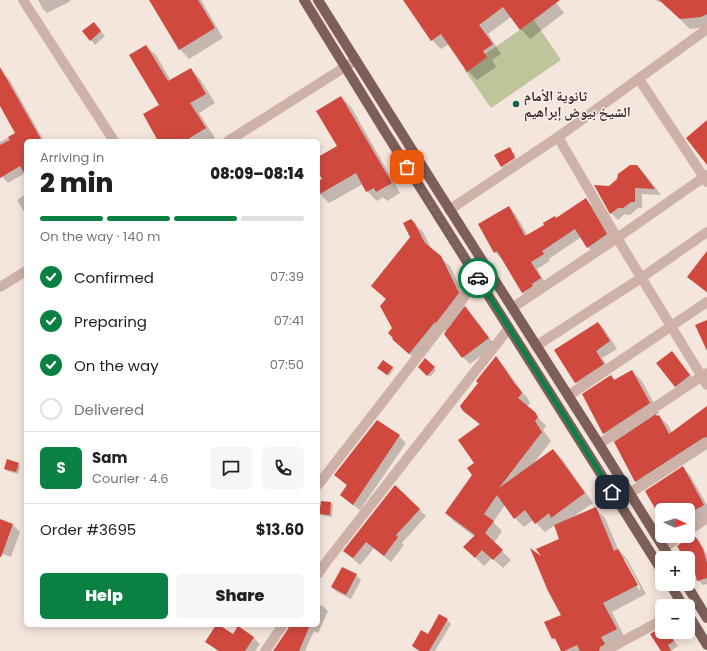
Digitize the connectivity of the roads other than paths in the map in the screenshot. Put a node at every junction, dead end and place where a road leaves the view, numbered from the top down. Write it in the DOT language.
graph roads {
  1 [pos="24,0"];
  2 [pos="304,0"];
  3 [pos="318,0"];
  4 [pos="707,29"];
  5 [pos="356,60"];
  6 [pos="346,67"];
  7 [pos="639,79"];
  8 [pos="558,138"];
  9 [pos="113,139"];
  10 [pos="231,139"];
  11 [pos="706,178"];
  12 [pos="450,210"];
  13 [pos="707,232"];
  14 [pos="617,238"];
  15 [pos="24,272"];
  16 [pos="641,278"];
  17 [pos="478,279"];
  18 [pos="0,288"];
  19 [pos="707,302"];
  20 [pos="512,308"];
  21 [pos="671,327"];
  22 [pos="509,328"];
  23 [pos="536,346"];
  24 [pos="705,378"];
  25 [pos="568,396"];
  26 [pos="707,443"];
  27 [pos="600,444"];
  28 [pos="320,482"];
  29 [pos="630,493"];
  30 [pos="707,518"];
  31 [pos="695,526"];
  32 [pos="671,543"];
  33 [pos="664,548"];
  34 [pos="666,551"];
  35 [pos="655,560"];
  36 [pos="320,571"];
  37 [pos="690,591"];
  38 [pos="707,618"];
  39 [pos="655,624"];
  40 [pos="695,625"];
  41 [pos="282,627"];
  42 [pos="707,645"];
  43 [pos="265,651"];
  44 [pos="604,651"];
  1 -- 9 [label="street"];
  2 -- 6 [label="main road"];
  3 -- 5 [label="main road"];
  4 -- 7 [label="street"];
  5 -- 6 [label="street"];
  5 -- 12 [label="main road"];
  6 -- 10 [label="street"];
  6 -- 17 [label="main road"];
  7 -- 8 [label="street"];
  7 -- 11 [label="street"];
  8 -- 12 [label="street"];
  8 -- 14 [label="street"];
  11 -- 14 [label="street"];
  12 -- 20 [label="main road"];
  13 -- 16 [label="street"];
  14 -- 16 [label="street"];
  14 -- 20 [label="street"];
  15 -- 18 [label="street"];
  16 -- 21 [label="street"];
  16 -- 23 [label="street"];
  17 -- 22 [label="main road"];
  17 -- 28 [label="street"];
  19 -- 21 [label="street"];
  20 -- 23 [label="main road"];
  21 -- 24 [label="street"];
  21 -- 25 [label="street"];
  22 -- 35 [label="main road"];
  22 -- 36 [label="street"];
  23 -- 25 [label="main road"];
  24 -- 27 [label="street"];
  25 -- 27 [label="main road"];
  26 -- 29 [label="street"];
  27 -- 29 [label="main road"];
  29 -- 33 [label="main road"];
  30 -- 31 [label="street"];
  32 -- 33 [label="street"];
  33 -- 34 [label="main road"];
  37 -- 38 [label="main road"];
  39 -- 44 [label="street"];
  40 -- 42 [label="main road"];
  41 -- 43 [label="street"];
}
